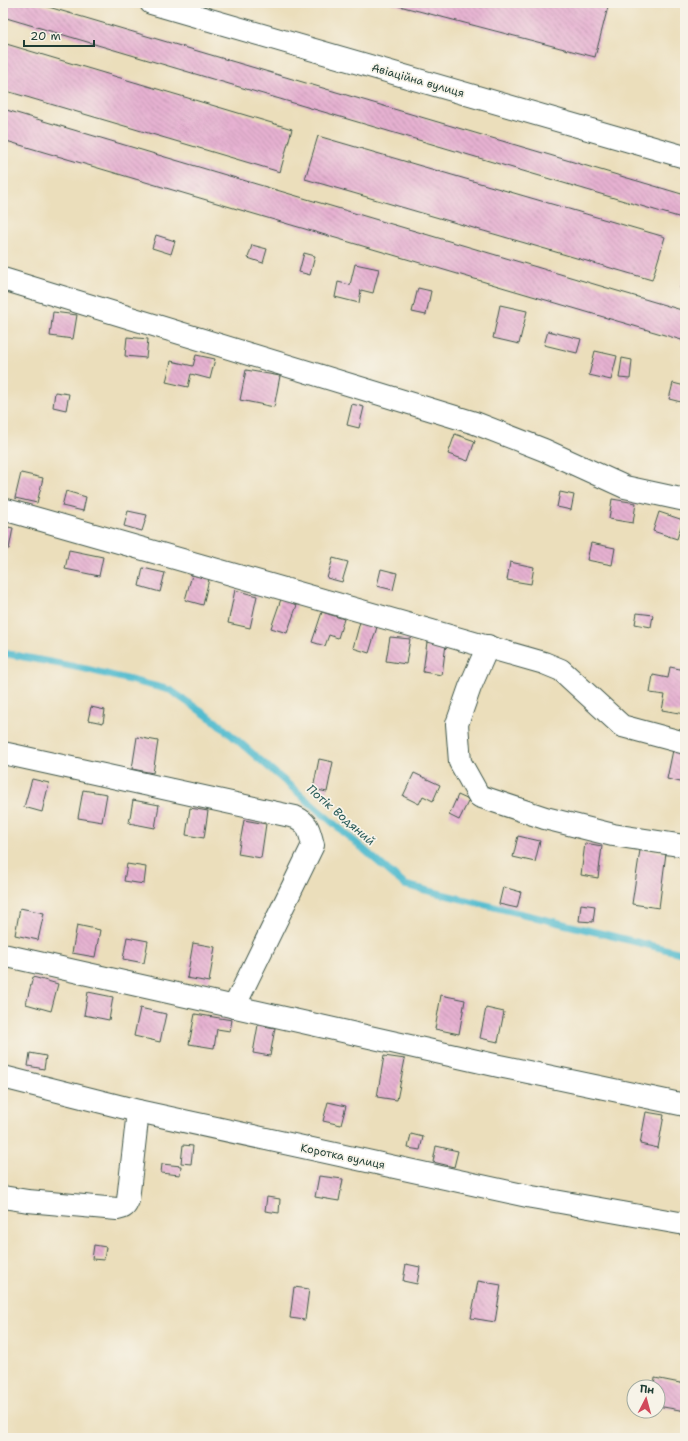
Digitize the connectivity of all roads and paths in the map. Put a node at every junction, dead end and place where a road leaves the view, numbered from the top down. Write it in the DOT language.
graph roads {
  1 [pos="151,3"];
  2 [pos="685,157"];
  3 [pos="3,279"];
  4 [pos="685,500"];
  5 [pos="3,509"];
  6 [pos="488,646"];
  7 [pos="685,743"];
  8 [pos="3,753"];
  9 [pos="685,846"];
  10 [pos="3,955"];
  11 [pos="234,1007"];
  12 [pos="3,1077"];
  13 [pos="685,1105"];
  14 [pos="138,1111"];
  15 [pos="3,1197"];
  16 [pos="685,1224"];
  1 -- 2 [label="street, Авіаційна вулиця"];
  3 -- 4 [label="street"];
  5 -- 6 [label="street"];
  6 -- 7 [label="street"];
  6 -- 9 [label="street"];
  8 -- 11 [label="street"];
  10 -- 11 [label="street"];
  11 -- 13 [label="street"];
  12 -- 14 [label="street, Коротка вулиця"];
  14 -- 15 [label="street"];
  14 -- 16 [label="street, Коротка вулиця"];
}
